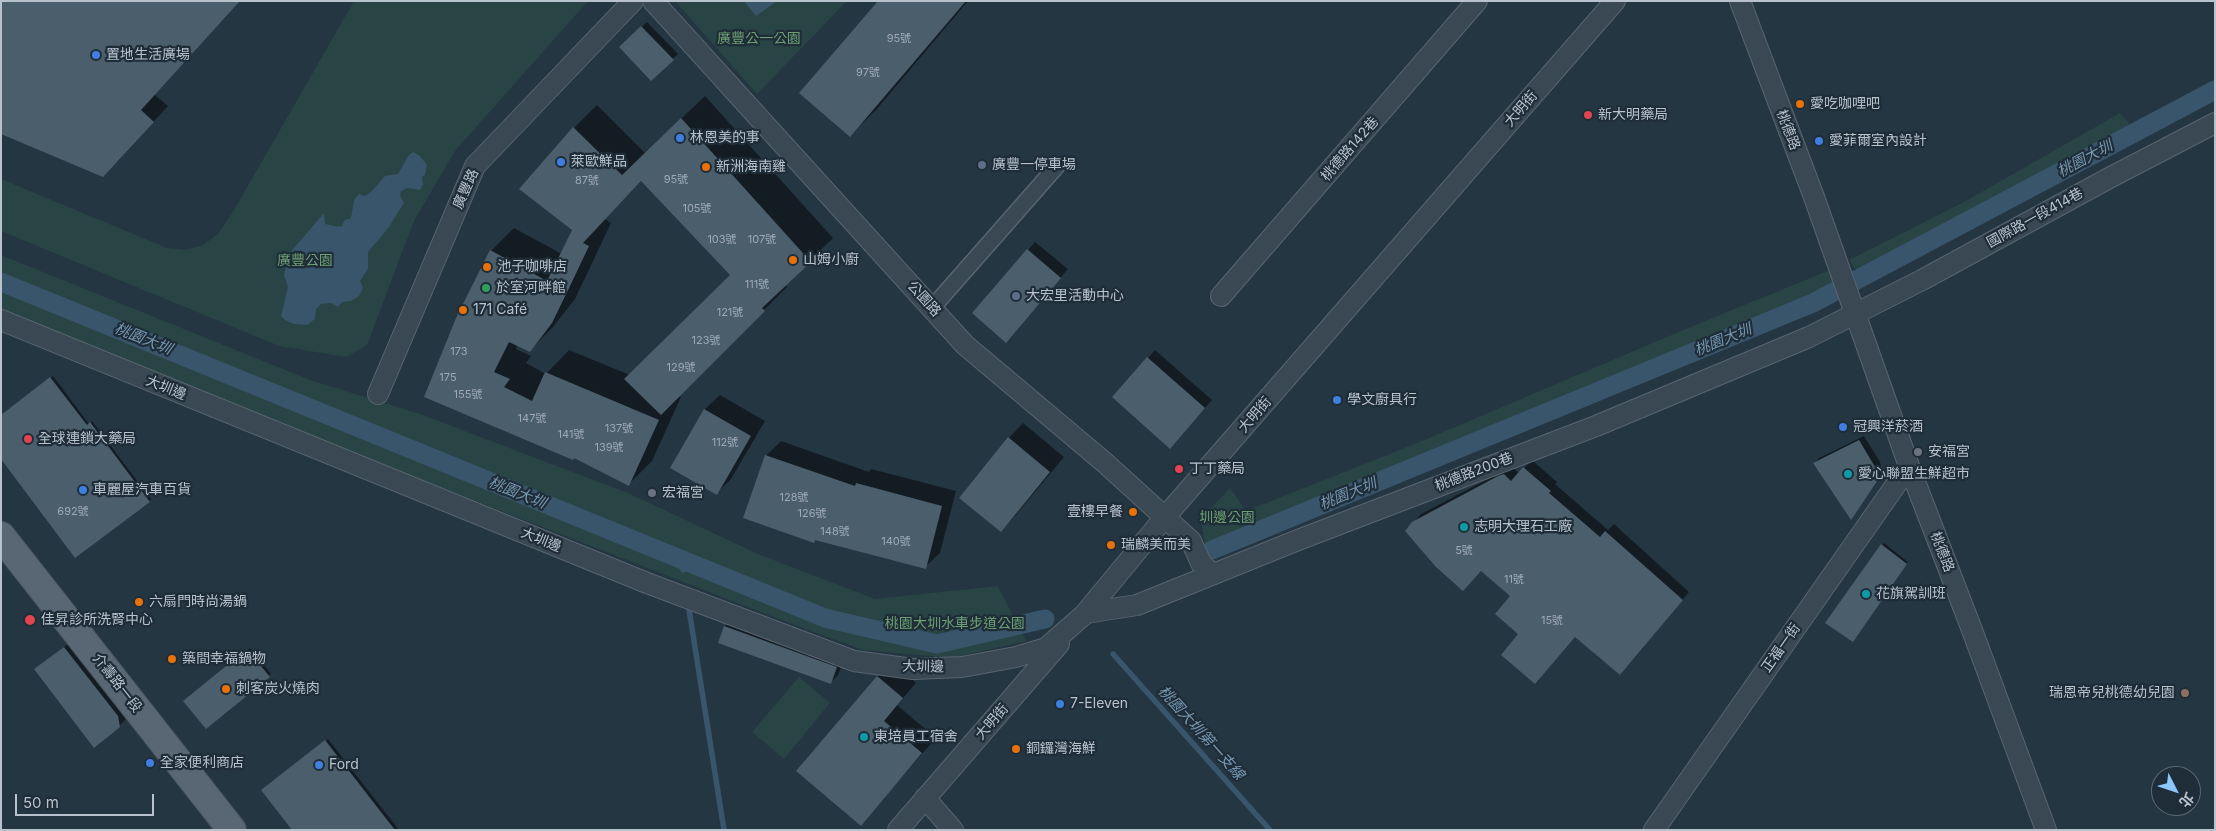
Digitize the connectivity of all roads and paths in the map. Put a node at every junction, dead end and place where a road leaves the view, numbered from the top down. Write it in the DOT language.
graph roads {
  1 [pos="633,1"];
  2 [pos="653,1"];
  3 [pos="1477,1"];
  4 [pos="1615,1"];
  5 [pos="1740,1"];
  6 [pos="2215,123"];
  7 [pos="1057,166"];
  8 [pos="1221,296"];
  9 [pos="932,308"];
  10 [pos="1854,308"];
  11 [pos="1,320"];
  12 [pos="378,394"];
  13 [pos="1909,466"];
  14 [pos="1165,517"];
  15 [pos="1,536"];
  16 [pos="1213,574"];
  17 [pos="1086,612"];
  18 [pos="925,798"];
  19 [pos="232,830"];
  20 [pos="898,830"];
  21 [pos="953,830"];
  22 [pos="1654,830"];
  23 [pos="2046,830"];
  1 -- 12 [label="street, 廣豐路"];
  2 -- 9 [label="street, 公園路"];
  3 -- 8 [label="street, 桃德路142巷"];
  4 -- 14 [label="street, 大明街"];
  5 -- 10 [label="street, 桃德路"];
  6 -- 10 [label="street, 國際路一段414巷"];
  7 -- 9 [label="street"];
  9 -- 14 [label="street, 公園路"];
  10 -- 13 [label="street, 桃德路"];
  10 -- 16 [label="street, 桃德路200巷"];
  11 -- 17 [label="street, 大圳邊"];
  13 -- 22 [label="street, 正福一街"];
  13 -- 23 [label="street, 桃德路"];
  14 -- 16 [label="street, 公園路"];
  14 -- 17 [label="street, 大明街"];
  15 -- 19 [label="main road, 介壽路一段"];
  16 -- 17 [label="street, 桃德路200巷"];
  17 -- 18 [label="street, 大明街"];
  18 -- 20 [label="street, 大明街"];
  18 -- 21 [label="street"];
}
